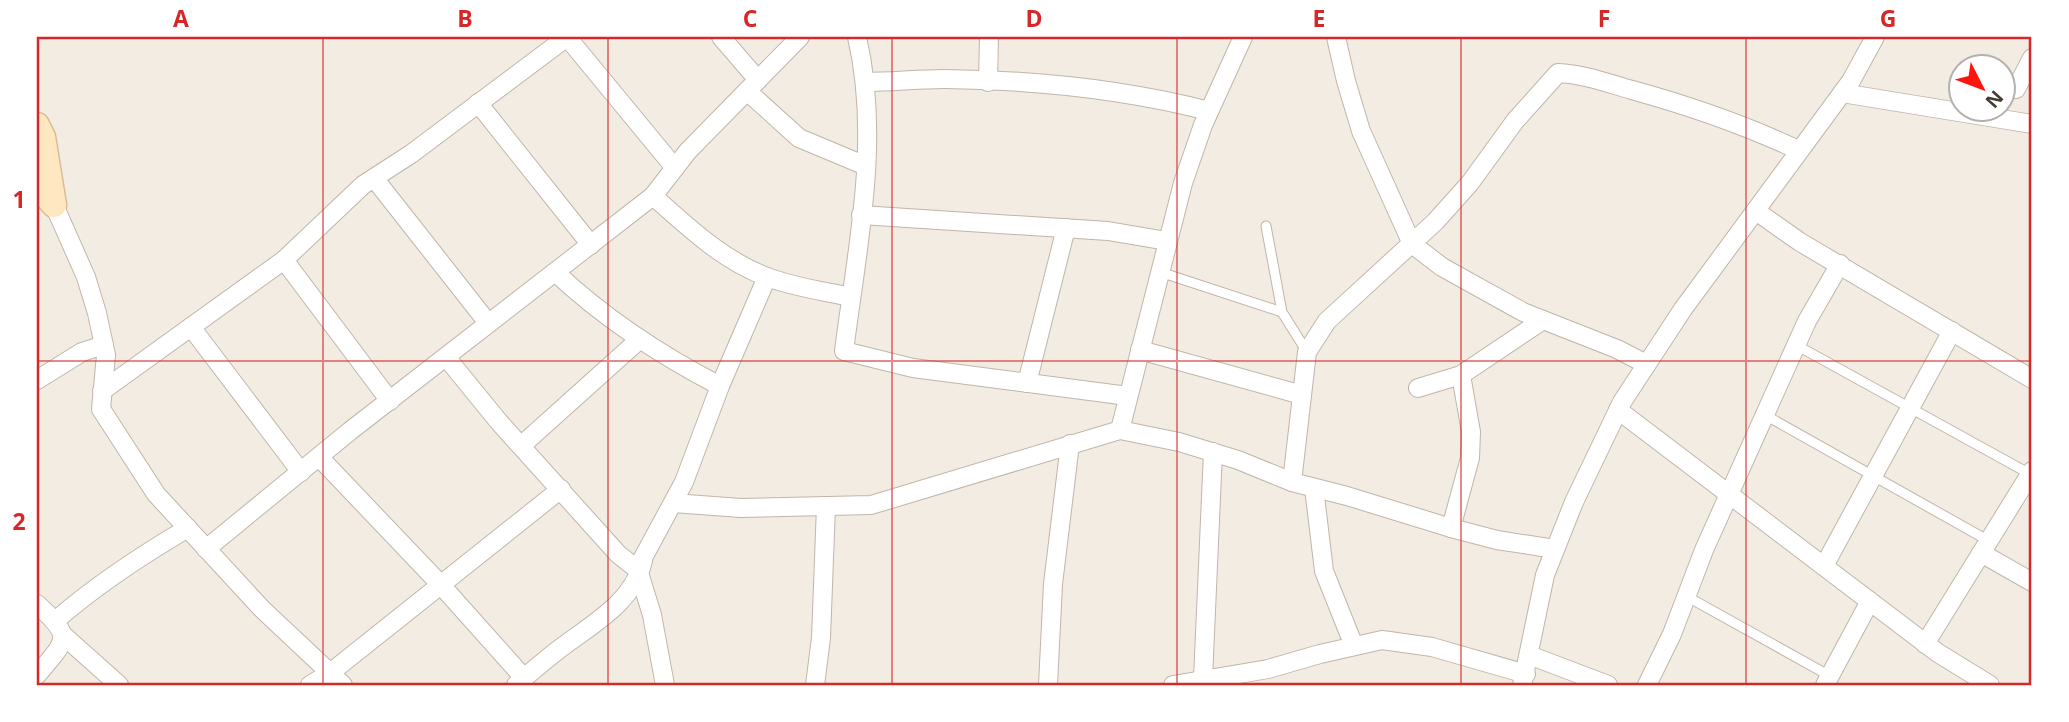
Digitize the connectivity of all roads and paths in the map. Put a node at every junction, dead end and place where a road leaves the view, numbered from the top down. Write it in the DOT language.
graph roads {
  1 [pos="567,37"];
  2 [pos="721,37"];
  3 [pos="800,37"];
  4 [pos="857,37"];
  5 [pos="989,37"];
  6 [pos="1243,37"];
  7 [pos="1336,37"];
  8 [pos="1875,37"];
  9 [pos="2032,58"];
  10 [pos="865,82"];
  11 [pos="988,82"];
  12 [pos="752,85"];
  13 [pos="2016,89"];
  14 [pos="1842,93"];
  15 [pos="478,103"];
  16 [pos="1209,111"];
  17 [pos="2032,124"];
  18 [pos="37,125"];
  19 [pos="1798,150"];
  20 [pos="866,166"];
  21 [pos="675,168"];
  22 [pos="374,178"];
  23 [pos="37,186"];
  24 [pos="653,196"];
  25 [pos="54,205"];
  26 [pos="1756,211"];
  27 [pos="861,215"];
  28 [pos="1266,226"];
  29 [pos="1066,228"];
  30 [pos="1167,241"];
  31 [pos="1412,244"];
  32 [pos="591,245"];
  33 [pos="284,260"];
  34 [pos="1840,264"];
  35 [pos="555,272"];
  36 [pos="1160,272"];
  37 [pos="767,277"];
  38 [pos="851,297"];
  39 [pos="1282,312"];
  40 [pos="1543,320"];
  41 [pos="488,323"];
  42 [pos="191,327"];
  43 [pos="1952,331"];
  44 [pos="640,339"];
  45 [pos="104,345"];
  46 [pos="1796,345"];
  47 [pos="1140,350"];
  48 [pos="1307,352"];
  49 [pos="446,357"];
  50 [pos="1646,364"];
  51 [pos="1461,375"];
  52 [pos="2031,375"];
  53 [pos="37,380"];
  54 [pos="1027,383"];
  55 [pos="720,386"];
  56 [pos="1418,388"];
  57 [pos="102,391"];
  58 [pos="1302,395"];
  59 [pos="1128,396"];
  60 [pos="390,401"];
  61 [pos="1910,408"];
  62 [pos="1618,410"];
  63 [pos="1765,415"];
  64 [pos="1120,430"];
  65 [pos="1070,444"];
  66 [pos="522,445"];
  67 [pos="1213,452"];
  68 [pos="319,457"];
  69 [pos="301,472"];
  70 [pos="2031,473"];
  71 [pos="1873,476"];
  72 [pos="1292,482"];
  73 [pos="1314,488"];
  74 [pos="561,489"];
  75 [pos="1729,493"];
  76 [pos="673,503"];
  77 [pos="825,506"];
  78 [pos="188,528"];
  79 [pos="1451,528"];
  80 [pos="1985,547"];
  81 [pos="206,549"];
  82 [pos="1555,549"];
  83 [pos="1824,566"];
  84 [pos="641,569"];
  85 [pos="2032,582"];
  86 [pos="441,585"];
  87 [pos="1686,596"];
  88 [pos="1870,601"];
  89 [pos="37,604"];
  90 [pos="59,629"];
  91 [pos="1925,643"];
  92 [pos="1354,646"];
  93 [pos="1530,655"];
  94 [pos="37,675"];
  95 [pos="336,679"];
  96 [pos="1524,680"];
  97 [pos="1827,681"];
  98 [pos="520,682"];
  99 [pos="1203,682"];
  100 [pos="119,685"];
  101 [pos="310,685"];
  102 [pos="665,685"];
  103 [pos="815,685"];
  104 [pos="1048,685"];
  105 [pos="1173,685"];
  106 [pos="1608,685"];
  107 [pos="1647,685"];
  108 [pos="1990,685"];
  1 -- 15 [label="street"];
  1 -- 21 [label="street"];
  2 -- 12 [label="street"];
  3 -- 12 [label="street"];
  4 -- 10 [label="street"];
  5 -- 11 [label="street"];
  6 -- 16 [label="street"];
  7 -- 31 [label="street"];
  8 -- 14 [label="street"];
  9 -- 13 [label="street"];
  10 -- 11 [label="street"];
  10 -- 20 [label="street"];
  11 -- 16 [label="street"];
  12 -- 20 [label="street"];
  12 -- 21 [label="street"];
  14 -- 17 [label="street"];
  14 -- 19 [label="street"];
  15 -- 22 [label="street"];
  15 -- 32 [label="street"];
  16 -- 30 [label="street"];
  18 -- 25 [label="main road"];
  19 -- 26 [label="street"];
  19 -- 31 [label="street"];
  20 -- 27 [label="street"];
  21 -- 24 [label="street"];
  22 -- 33 [label="street"];
  22 -- 41 [label="street"];
  23 -- 25 [label="main road"];
  24 -- 32 [label="street"];
  24 -- 37 [label="street"];
  25 -- 45 [label="street"];
  26 -- 34 [label="street"];
  26 -- 50 [label="street"];
  27 -- 29 [label="street"];
  27 -- 38 [label="street"];
  28 -- 39 [label="lane"];
  29 -- 30 [label="street"];
  29 -- 54 [label="street"];
  30 -- 36 [label="street"];
  31 -- 40 [label="street"];
  31 -- 48 [label="street"];
  32 -- 35 [label="street"];
  33 -- 42 [label="street"];
  33 -- 60 [label="street"];
  34 -- 43 [label="street"];
  34 -- 46 [label="street"];
  35 -- 41 [label="street"];
  35 -- 44 [label="street"];
  36 -- 39 [label="lane"];
  36 -- 47 [label="street"];
  37 -- 38 [label="street"];
  37 -- 55 [label="street"];
  38 -- 54 [label="street"];
  39 -- 48 [label="lane"];
  40 -- 50 [label="street"];
  40 -- 51 [label="street"];
  41 -- 49 [label="street"];
  42 -- 57 [label="street"];
  42 -- 69 [label="street"];
  43 -- 52 [label="street"];
  43 -- 61 [label="street"];
  44 -- 55 [label="street"];
  44 -- 66 [label="street"];
  45 -- 53 [label="street"];
  45 -- 57 [label="street"];
  46 -- 61 [label="lane"];
  46 -- 63 [label="street"];
  47 -- 58 [label="street"];
  47 -- 59 [label="street"];
  48 -- 58 [label="street"];
  49 -- 60 [label="street"];
  49 -- 66 [label="street"];
  50 -- 62 [label="street"];
  51 -- 56 [label="street"];
  51 -- 79 [label="street"];
  54 -- 59 [label="street"];
  55 -- 76 [label="street"];
  57 -- 78 [label="street"];
  58 -- 72 [label="street"];
  59 -- 64 [label="street"];
  60 -- 68 [label="street"];
  61 -- 70 [label="lane"];
  61 -- 71 [label="street"];
  62 -- 75 [label="street"];
  62 -- 82 [label="street"];
  63 -- 71 [label="lane"];
  63 -- 75 [label="street"];
  64 -- 65 [label="street"];
  64 -- 67 [label="street"];
  65 -- 77 [label="street"];
  65 -- 104 [label="street"];
  66 -- 74 [label="street"];
  67 -- 72 [label="street"];
  67 -- 99 [label="street"];
  68 -- 69 [label="street"];
  68 -- 86 [label="street"];
  69 -- 81 [label="street"];
  70 -- 80 [label="street"];
  71 -- 80 [label="lane"];
  71 -- 83 [label="street"];
  72 -- 73 [label="street"];
  73 -- 79 [label="street"];
  73 -- 92 [label="street"];
  74 -- 84 [label="street"];
  74 -- 86 [label="street"];
  75 -- 83 [label="street"];
  75 -- 87 [label="street"];
  76 -- 77 [label="street"];
  76 -- 84 [label="street"];
  77 -- 103 [label="street"];
  78 -- 81 [label="street"];
  78 -- 90 [label="street"];
  79 -- 82 [label="street"];
  80 -- 85 [label="street"];
  80 -- 91 [label="street"];
  81 -- 95 [label="street"];
  82 -- 93 [label="street"];
  83 -- 88 [label="street"];
  84 -- 98 [label="street"];
  84 -- 102 [label="street"];
  86 -- 95 [label="street"];
  86 -- 98 [label="street"];
  87 -- 97 [label="lane"];
  87 -- 107 [label="street"];
  88 -- 91 [label="street"];
  88 -- 97 [label="street"];
  89 -- 90 [label="street"];
  90 -- 94 [label="street"];
  90 -- 100 [label="street"];
  91 -- 108 [label="street"];
  92 -- 96 [label="street"];
  92 -- 99 [label="street"];
  93 -- 96 [label="street"];
  93 -- 106 [label="street"];
  95 -- 101 [label="street"];
  99 -- 105 [label="street"];
}
